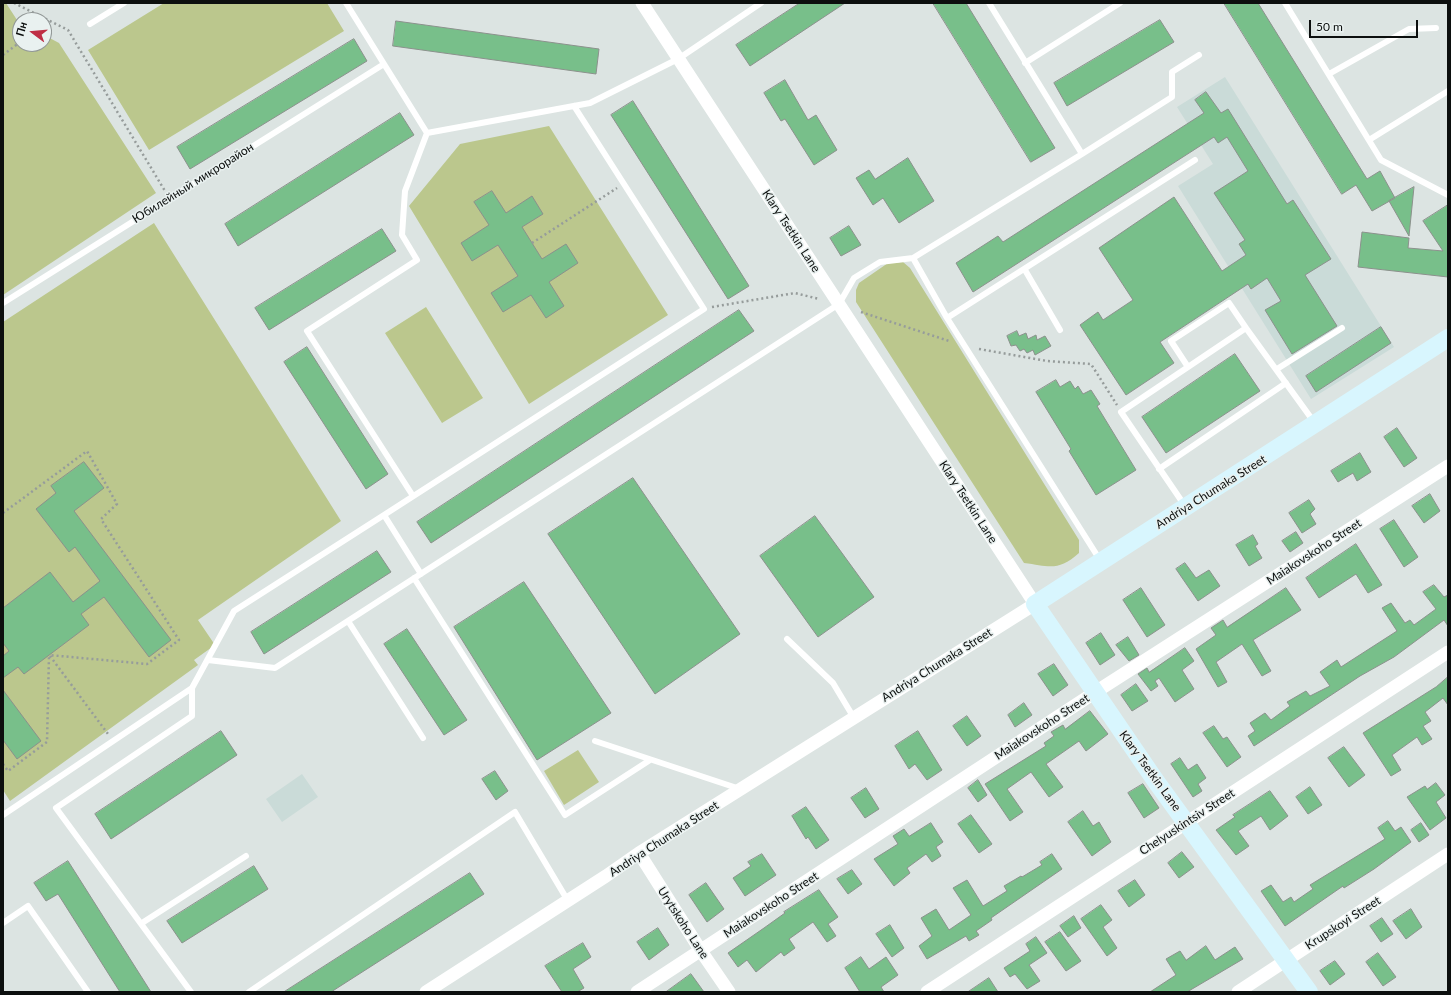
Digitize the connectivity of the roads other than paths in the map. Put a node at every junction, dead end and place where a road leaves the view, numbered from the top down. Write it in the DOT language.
graph roads {
  1 [pos="124,3"];
  2 [pos="346,3"];
  3 [pos="642,3"];
  4 [pos="761,3"];
  5 [pos="989,3"];
  6 [pos="1120,3"];
  7 [pos="1285,3"];
  8 [pos="90,24"];
  9 [pos="1436,28"];
  10 [pos="1199,55"];
  11 [pos="678,59"];
  12 [pos="1025,63"];
  13 [pos="384,64"];
  14 [pos="1329,74"];
  15 [pos="1448,91"];
  16 [pos="574,106"];
  17 [pos="427,133"];
  18 [pos="1369,140"];
  19 [pos="1082,154"];
  20 [pos="1195,160"];
  21 [pos="1448,195"];
  22 [pos="913,258"];
  23 [pos="1025,270"];
  24 [pos="3,303"];
  25 [pos="839,304"];
  26 [pos="947,318"];
  27 [pos="1246,328"];
  28 [pos="1342,328"];
  29 [pos="1060,330"];
  30 [pos="1448,338"];
  31 [pos="1188,367"];
  32 [pos="1277,369"];
  33 [pos="1286,383"];
  34 [pos="1315,425"];
  35 [pos="1448,466"];
  36 [pos="1159,469"];
  37 [pos="413,496"];
  38 [pos="1186,508"];
  39 [pos="384,515"];
  40 [pos="1101,561"];
  41 [pos="421,574"];
  42 [pos="414,578"];
  43 [pos="1034,604"];
  44 [pos="348,621"];
  45 [pos="787,639"];
  46 [pos="1448,652"];
  47 [pos="208,660"];
  48 [pos="192,688"];
  49 [pos="1094,693"];
  50 [pos="854,718"];
  51 [pos="422,738"];
  52 [pos="595,742"];
  53 [pos="650,760"];
  54 [pos="741,790"];
  55 [pos="3,815"];
  56 [pos="1187,822"];
  57 [pos="639,853"];
  58 [pos="1448,854"];
  59 [pos="246,856"];
  60 [pos="568,900"];
  61 [pos="3,923"];
  62 [pos="142,923"];
  63 [pos="700,951"];
  64 [pos="1285,961"];
  65 [pos="88,992"];
  66 [pos="191,992"];
  67 [pos="249,992"];
  68 [pos="426,992"];
  69 [pos="637,992"];
  70 [pos="729,992"];
  71 [pos="927,992"];
  72 [pos="1238,992"];
  73 [pos="1309,992"];
  1 -- 8 [label="lane"];
  2 -- 13 [label="lane"];
  3 -- 11 [label="street, Klary Tsetkin Lane"];
  4 -- 11 [label="lane"];
  5 -- 12 [label="lane"];
  6 -- 12 [label="lane"];
  7 -- 14 [label="lane"];
  9 -- 14 [label="lane"];
  10 -- 19 [label="lane"];
  11 -- 16 [label="lane"];
  11 -- 25 [label="street, Klary Tsetkin Lane"];
  12 -- 19 [label="lane"];
  13 -- 17 [label="lane"];
  13 -- 24 [label="lane, Юбилейный микрорайон"];
  14 -- 18 [label="lane"];
  15 -- 18 [label="lane"];
  16 -- 17 [label="lane"];
  16 -- 37 [label="lane"];
  17 -- 37 [label="lane"];
  18 -- 21 [label="lane"];
  19 -- 22 [label="lane"];
  20 -- 23 [label="lane"];
  22 -- 25 [label="lane"];
  22 -- 26 [label="lane"];
  23 -- 26 [label="lane"];
  23 -- 29 [label="lane"];
  25 -- 41 [label="lane"];
  25 -- 43 [label="street, Klary Tsetkin Lane"];
  26 -- 40 [label="lane"];
  27 -- 31 [label="lane"];
  27 -- 31 [label="lane"];
  27 -- 32 [label="lane"];
  28 -- 32 [label="lane"];
  30 -- 34 [label="street, Andriya Chumaka Street"];
  31 -- 36 [label="lane"];
  32 -- 33 [label="lane"];
  33 -- 34 [label="lane"];
  33 -- 36 [label="lane"];
  34 -- 38 [label="street, Andriya Chumaka Street"];
  35 -- 49 [label="street, Maiakovskoho Street"];
  36 -- 38 [label="lane"];
  37 -- 39 [label="lane"];
  38 -- 40 [label="street, Andriya Chumaka Street"];
  39 -- 41 [label="lane"];
  39 -- 47 [label="lane"];
  40 -- 43 [label="street, Andriya Chumaka Street"];
  41 -- 42 [label="lane"];
  42 -- 44 [label="lane"];
  42 -- 53 [label="lane"];
  43 -- 49 [label="street, Klary Tsetkin Lane"];
  43 -- 50 [label="street, Andriya Chumaka Street"];
  44 -- 47 [label="lane"];
  44 -- 51 [label="lane"];
  45 -- 50 [label="lane"];
  46 -- 56 [label="street, Chelyuskintsiv Street"];
  47 -- 48 [label="lane"];
  48 -- 55 [label="lane"];
  48 -- 62 [label="lane"];
  49 -- 56 [label="street, Klary Tsetkin Lane"];
  49 -- 63 [label="street, Maiakovskoho Street"];
  50 -- 54 [label="street, Andriya Chumaka Street"];
  52 -- 53 [label="lane"];
  53 -- 54 [label="lane"];
  54 -- 57 [label="street, Andriya Chumaka Street"];
  56 -- 64 [label="street, Klary Tsetkin Lane"];
  56 -- 71 [label="street, Chelyuskintsiv Street"];
  57 -- 60 [label="street, Andriya Chumaka Street"];
  57 -- 63 [label="street, Urytskoho Lane"];
  58 -- 64 [label="street, Krupskoyi Street"];
  59 -- 62 [label="lane"];
  60 -- 67 [label="lane"];
  60 -- 68 [label="street, Andriya Chumaka Street"];
  61 -- 65 [label="lane"];
  62 -- 66 [label="lane"];
  63 -- 69 [label="street, Maiakovskoho Street"];
  63 -- 70 [label="street, Urytskoho Lane"];
  64 -- 72 [label="street, Krupskoyi Street"];
  64 -- 73 [label="street, Klary Tsetkin Lane"];
}
